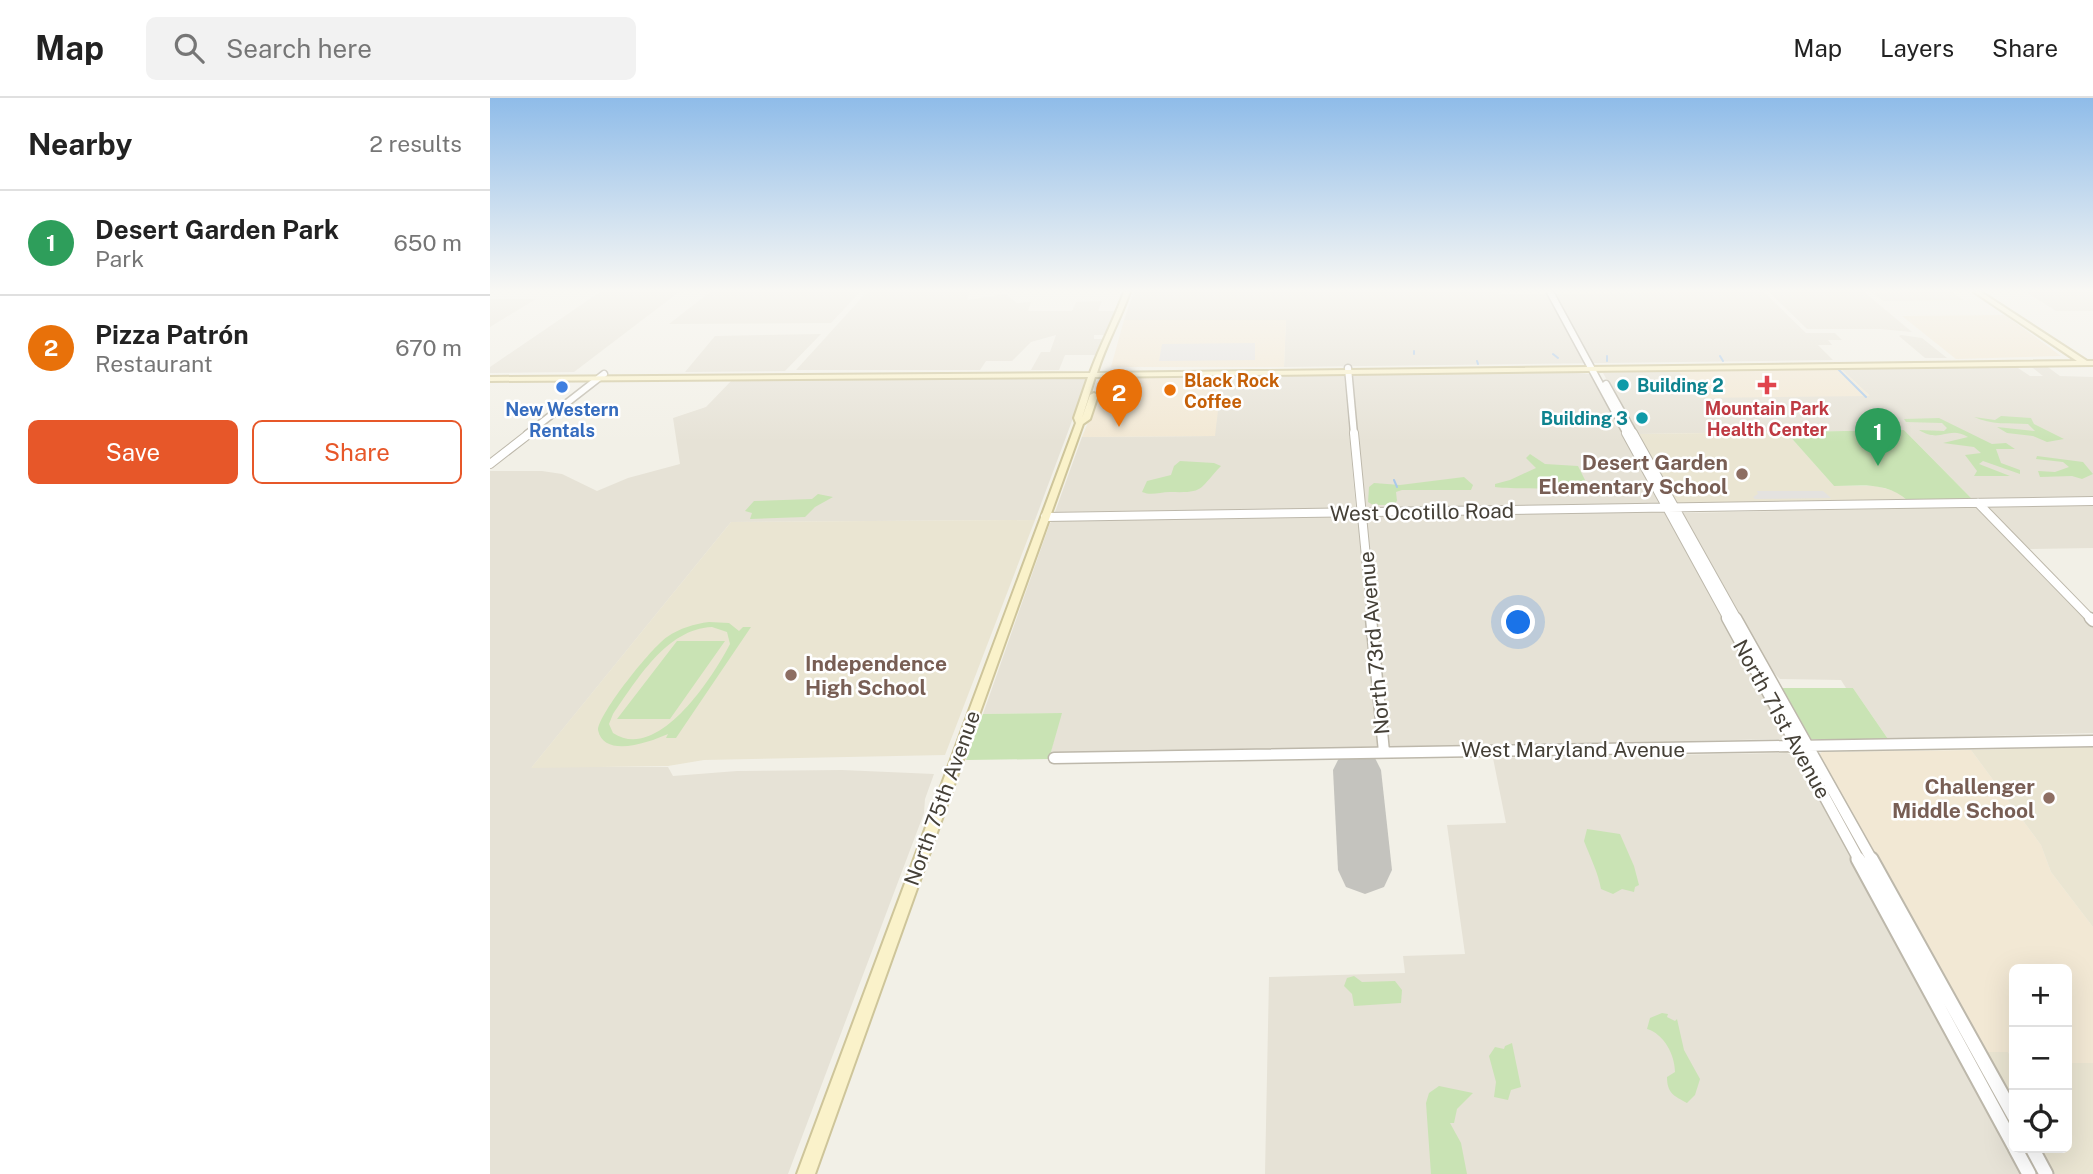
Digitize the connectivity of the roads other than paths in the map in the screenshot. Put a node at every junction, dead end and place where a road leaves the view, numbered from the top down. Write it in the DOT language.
graph roads {
  1 [pos="1112,342"];
  2 [pos="1579,342"];
  3 [pos="1581,342"];
  4 [pos="2053,342"];
  5 [pos="1985,360"];
  6 [pos="2083,361"];
  7 [pos="1782,364"];
  8 [pos="1965,364"];
  9 [pos="1593,367"];
  10 [pos="1348,370"];
  11 [pos="2093,371"];
  12 [pos="1098,373"];
  13 [pos="601,376"];
  14 [pos="490,377"];
  15 [pos="490,464"];
  16 [pos="2093,501"];
  17 [pos="1978,503"];
  18 [pos="1671,508"];
  19 [pos="1362,513"];
  20 [pos="1045,517"];
  21 [pos="2093,621"];
  22 [pos="2093,741"];
  23 [pos="1802,746"];
  24 [pos="1384,752"];
  25 [pos="1054,758"];
  26 [pos="2009,1107"];
  27 [pos="2009,1136"];
  28 [pos="2018,1153"];
  29 [pos="2035,1153"];
  30 [pos="806,1174"];
  31 [pos="2029,1174"];
  32 [pos="2046,1174"];
  1 -- 12 [label="main road, North 75th Avenue"];
  2 -- 9 [label="street, North 71st Avenue"];
  3 -- 9 [label="street, North 71st Avenue"];
  4 -- 6 [label="main road"];
  5 -- 6 [label="main road"];
  5 -- 7 [label="main road"];
  5 -- 8 [label="main road"];
  6 -- 8 [label="main road"];
  6 -- 11 [label="main road"];
  7 -- 8 [label="main road"];
  7 -- 9 [label="main road"];
  9 -- 10 [label="main road"];
  9 -- 18 [label="street, North 71st Avenue"];
  10 -- 12 [label="main road"];
  10 -- 19 [label="street, North 73rd Avenue"];
  12 -- 13 [label="main road"];
  12 -- 20 [label="main road, North 75th Avenue"];
  13 -- 14 [label="main road"];
  13 -- 15 [label="street"];
  16 -- 17 [label="street, West Ocotillo Road"];
  17 -- 18 [label="street, West Ocotillo Road"];
  17 -- 21 [label="street"];
  18 -- 19 [label="street, West Ocotillo Road"];
  18 -- 23 [label="street, North 71st Avenue"];
  19 -- 20 [label="street, West Ocotillo Road"];
  19 -- 24 [label="street, North 73rd Avenue"];
  20 -- 30 [label="main road, North 75th Avenue"];
  22 -- 23 [label="street, West Maryland Avenue"];
  23 -- 24 [label="street, West Maryland Avenue"];
  23 -- 26 [label="street, North 71st Avenue"];
  23 -- 27 [label="street, North 71st Avenue"];
  24 -- 25 [label="street, West Maryland Avenue"];
  28 -- 31 [label="street, North 71st Avenue"];
  29 -- 32 [label="street"];
}
